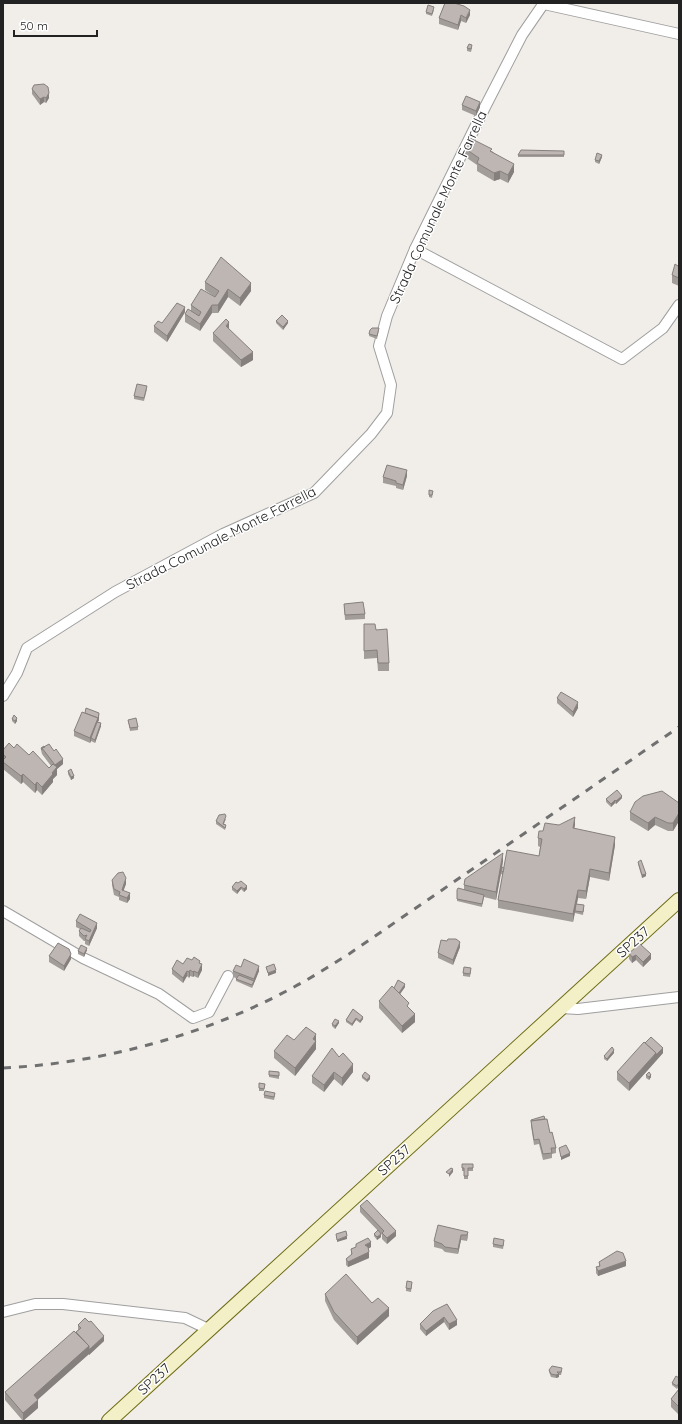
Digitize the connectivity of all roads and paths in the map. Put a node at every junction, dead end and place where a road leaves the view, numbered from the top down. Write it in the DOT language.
graph roads {
  1 [pos="544,3"];
  2 [pos="679,34"];
  3 [pos="415,249"];
  4 [pos="679,305"];
  5 [pos="3,696"];
  6 [pos="679,900"];
  7 [pos="3,911"];
  8 [pos="228,976"];
  9 [pos="679,997"];
  10 [pos="561,1008"];
  11 [pos="3,1312"];
  12 [pos="208,1329"];
  13 [pos="109,1421"];
  1 -- 2 [label="street"];
  1 -- 3 [label="street, Strada Comunale Monte Farrella"];
  3 -- 4 [label="street"];
  3 -- 5 [label="street, Strada Comunale Monte Farrella"];
  6 -- 10 [label="main road, SP237 / SP237"];
  7 -- 8 [label="street"];
  9 -- 10 [label="street"];
  10 -- 12 [label="main road, SP237 / SP237"];
  11 -- 12 [label="street"];
  12 -- 13 [label="main road, SP237 / SP237"];
}
